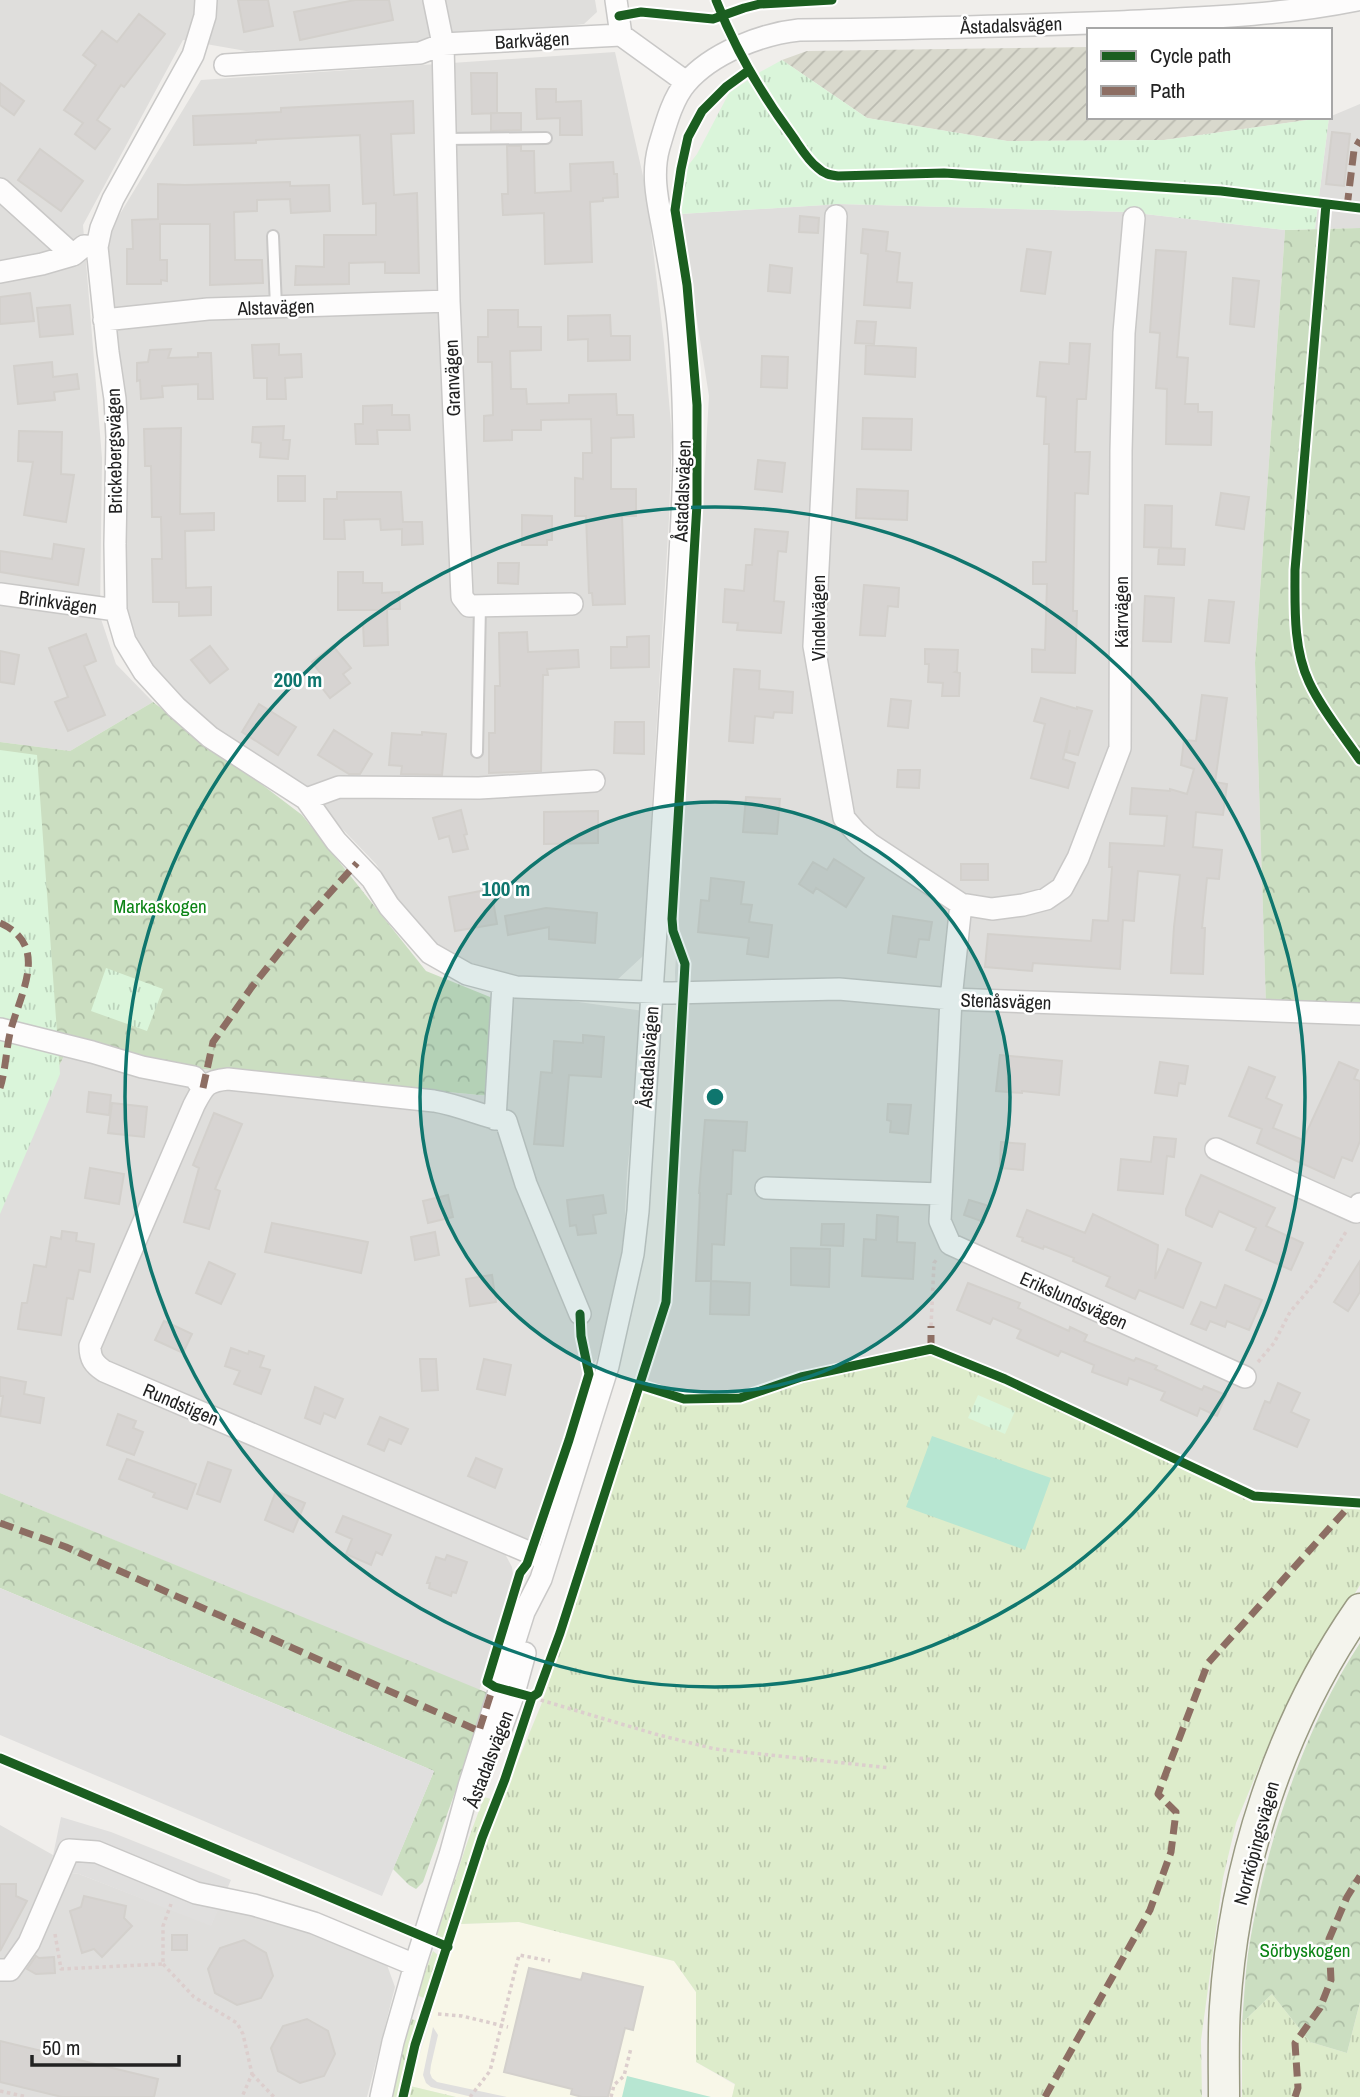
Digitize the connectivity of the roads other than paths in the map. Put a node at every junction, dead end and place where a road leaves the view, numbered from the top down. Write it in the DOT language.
graph roads {
  1 [pos="206,0"];
  2 [pos="434,0"];
  3 [pos="616,0"];
  4 [pos="1357,0"];
  5 [pos="621,35"];
  6 [pos="443,44"];
  7 [pos="225,65"];
  8 [pos="686,82"];
  9 [pos="546,138"];
  10 [pos="446,139"];
  11 [pos="0,189"];
  12 [pos="835,216"];
  13 [pos="1134,218"];
  14 [pos="274,236"];
  15 [pos="97,247"];
  16 [pos="73,255"];
  17 [pos="0,272"];
  18 [pos="449,301"];
  19 [pos="276,307"];
  20 [pos="104,320"];
  21 [pos="0,594"];
  22 [pos="572,604"];
  23 [pos="480,606"];
  24 [pos="116,610"];
  25 [pos="477,752"];
  26 [pos="594,781"];
  27 [pos="306,799"];
  28 [pos="961,904"];
  29 [pos="503,984"];
  30 [pos="652,993"];
  31 [pos="951,999"];
  32 [pos="1360,1014"];
  33 [pos="0,1029"];
  34 [pos="203,1088"];
  35 [pos="495,1119"];
  36 [pos="1216,1149"];
  37 [pos="766,1188"];
  38 [pos="941,1194"];
  39 [pos="1358,1208"];
  40 [pos="580,1314"];
  41 [pos="1245,1377"];
  42 [pos="544,1569"];
  43 [pos="1360,1609"];
  44 [pos="415,1965"];
  45 [pos="0,1970"];
  46 [pos="381,2097"];
  47 [pos="1224,2097"];
  1 -- 15 [label="street, Brickebergsvägen"];
  2 -- 6 [label="street, Granvägen"];
  3 -- 5 [label="street"];
  4 -- 8 [label="street, Åstadalsvägen"];
  5 -- 6 [label="street, Barkvägen"];
  5 -- 8 [label="street"];
  6 -- 7 [label="street"];
  6 -- 10 [label="street, Granvägen"];
  8 -- 30 [label="street, Åstadalsvägen"];
  9 -- 10 [label="lane"];
  10 -- 18 [label="street, Granvägen"];
  11 -- 16 [label="street"];
  12 -- 28 [label="street, Vindelvägen"];
  13 -- 28 [label="street, Kärrvägen"];
  14 -- 19 [label="lane"];
  15 -- 16 [label="street"];
  15 -- 20 [label="street, Brickebergsvägen"];
  16 -- 17 [label="street"];
  18 -- 19 [label="street, Alstavägen"];
  18 -- 23 [label="street, Granvägen"];
  19 -- 20 [label="street, Alstavägen"];
  20 -- 24 [label="street, Brickebergsvägen"];
  21 -- 24 [label="street, Brinkvägen"];
  22 -- 23 [label="street"];
  23 -- 25 [label="lane"];
  24 -- 27 [label="street, Brickebergsvägen"];
  26 -- 27 [label="street"];
  27 -- 29 [label="street, Brickebergsvägen"];
  28 -- 31 [label="street"];
  29 -- 30 [label="street, Brickebergsvägen"];
  29 -- 35 [label="street"];
  30 -- 31 [label="street, Stenåsvägen"];
  30 -- 42 [label="street, Åstadalsvägen"];
  31 -- 32 [label="street, Stenåsvägen"];
  31 -- 38 [label="street"];
  33 -- 34 [label="street"];
  34 -- 35 [label="street"];
  34 -- 42 [label="street, Rundstigen"];
  35 -- 40 [label="street"];
  36 -- 39 [label="street"];
  37 -- 38 [label="street"];
  38 -- 41 [label="street, Erikslundsvägen"];
  42 -- 44 [label="street, Åstadalsvägen"];
  43 -- 47 [label="main road, Norrköpingsvägen"];
  44 -- 45 [label="street"];
  44 -- 46 [label="street, Åstadalsvägen"];
}
